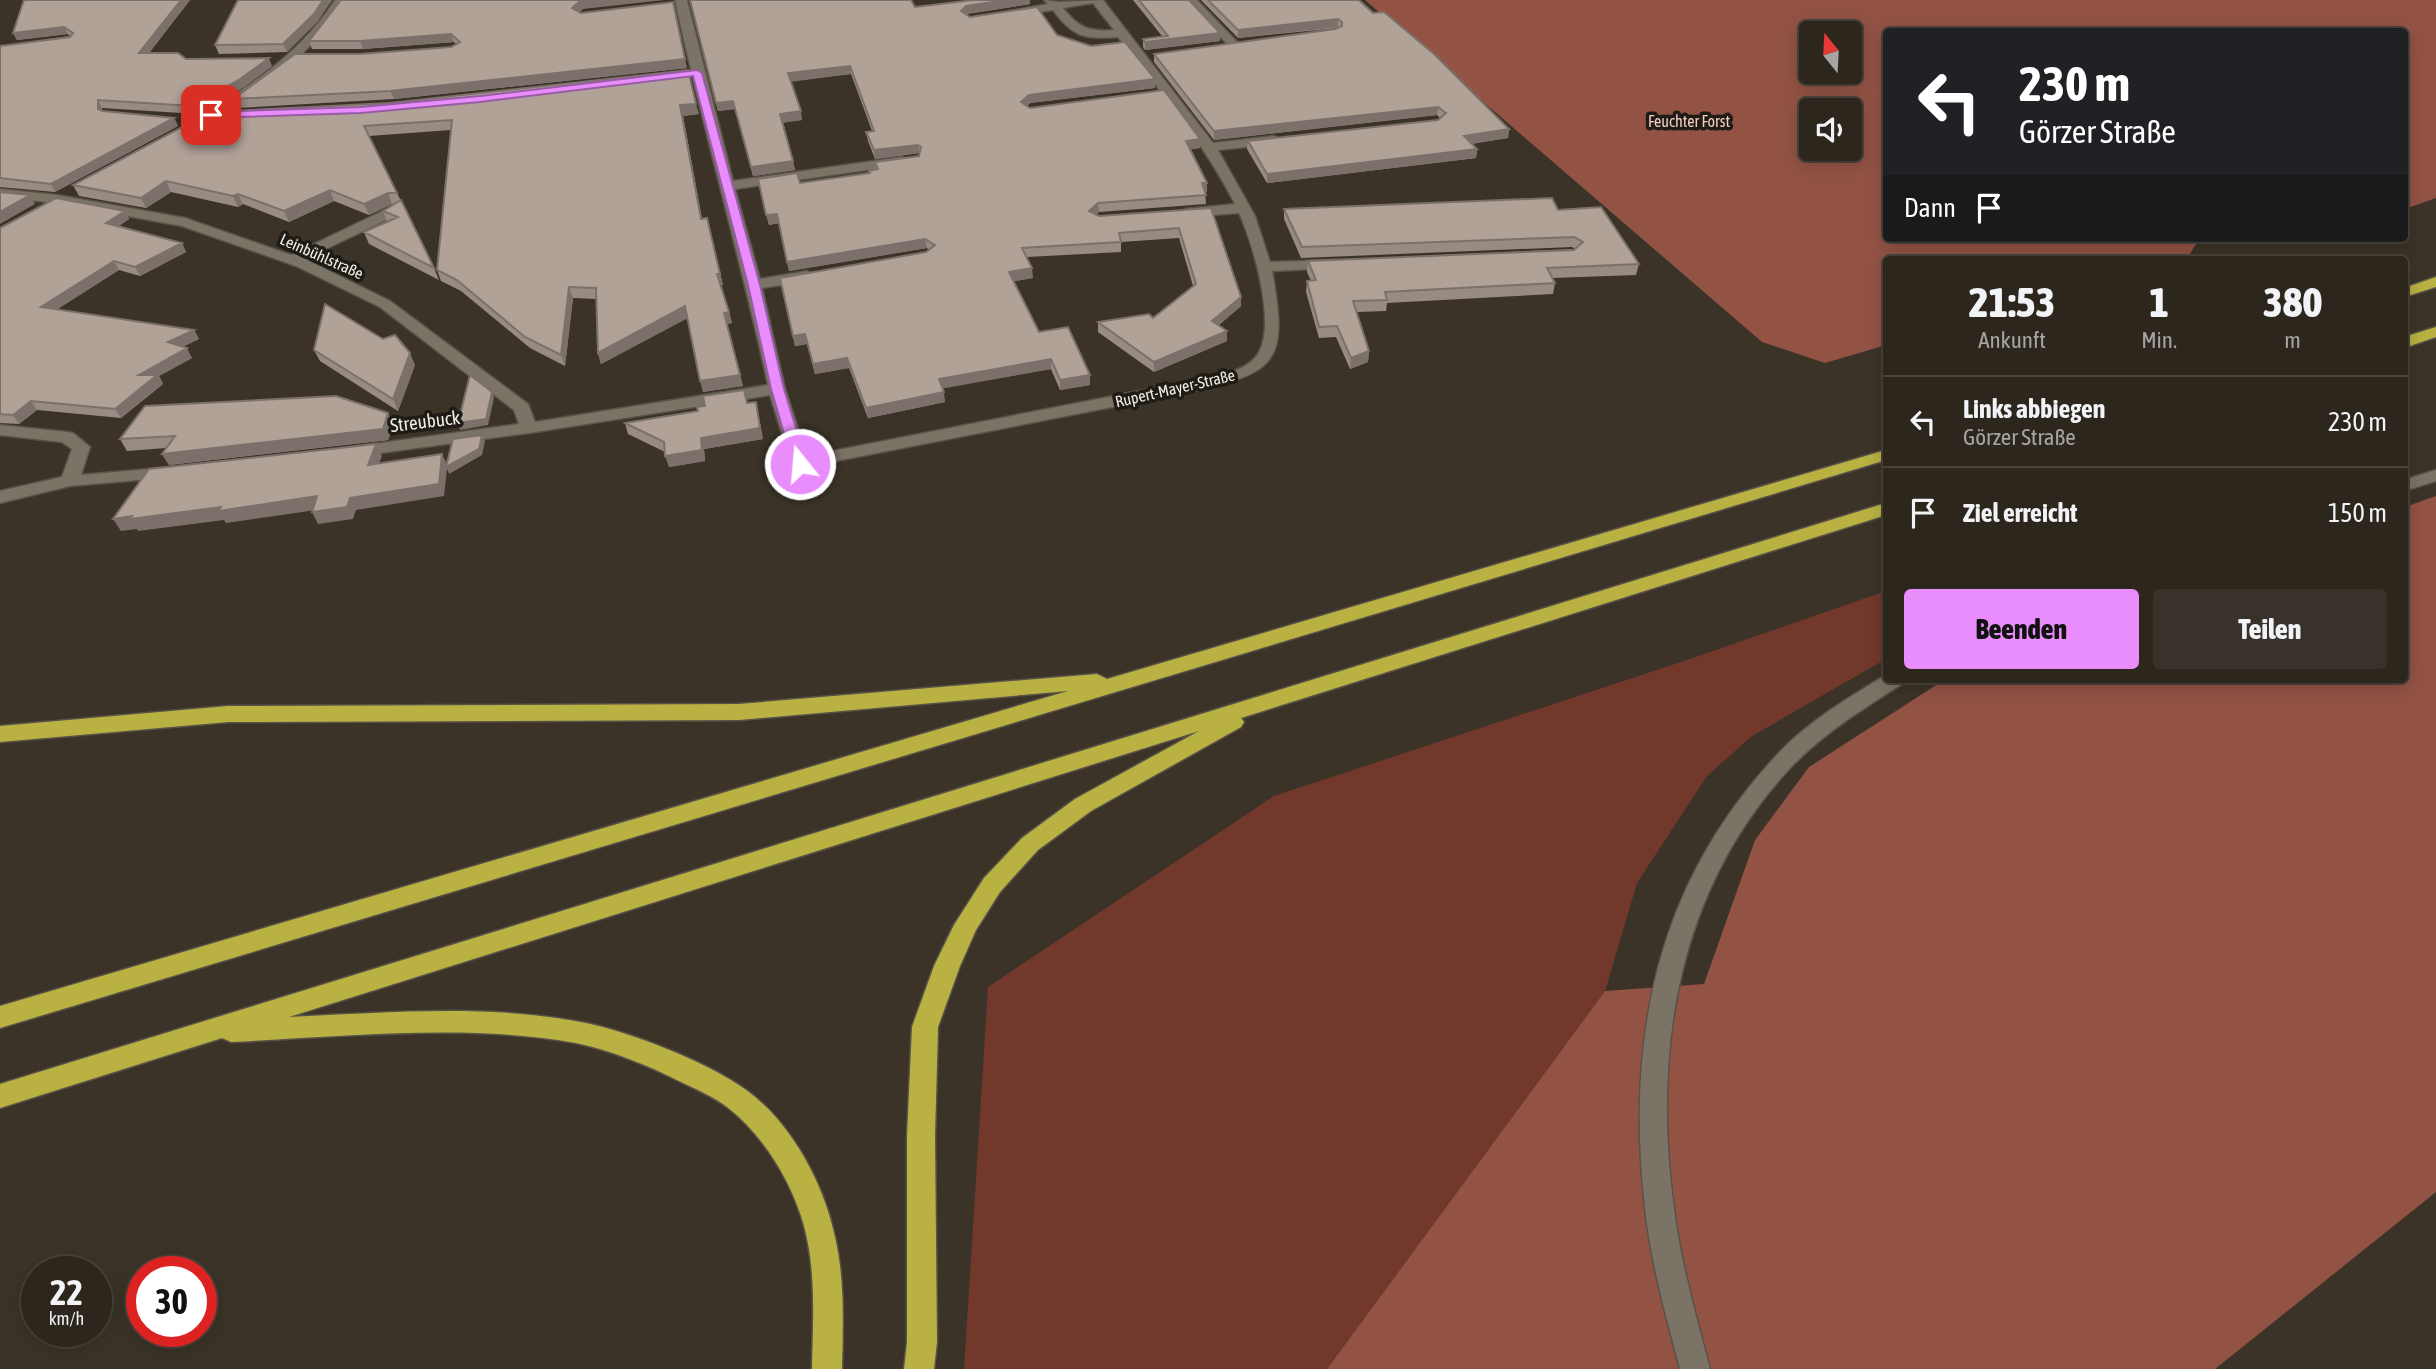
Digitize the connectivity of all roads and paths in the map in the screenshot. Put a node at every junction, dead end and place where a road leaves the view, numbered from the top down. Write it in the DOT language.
graph roads {
  1 [pos="341,0"];
  2 [pos="1091,0"];
  3 [pos="1097,0"];
  4 [pos="1191,0"];
  5 [pos="677,2"];
  6 [pos="1053,3"];
  7 [pos="997,15"];
  8 [pos="1120,33"];
  9 [pos="1233,45"];
  10 [pos="315,56"];
  11 [pos="293,57"];
  12 [pos="266,59"];
  13 [pos="234,115"];
  14 [pos="200,118"];
  15 [pos="177,134"];
  16 [pos="1290,138"];
  17 [pos="1210,147"];
  18 [pos="915,159"];
  19 [pos="81,186"];
  20 [pos="727,186"];
  21 [pos="0,193"];
  22 [pos="57,199"];
  23 [pos="1243,208"];
  24 [pos="398,209"];
  25 [pos="34,213"];
  26 [pos="1177,214"];
  27 [pos="292,260"];
  28 [pos="1350,264"];
  29 [pos="1267,267"];
  30 [pos="821,274"];
  31 [pos="2436,282"];
  32 [pos="754,285"];
  33 [pos="2408,292"];
  34 [pos="2436,332"];
  35 [pos="2408,342"];
  36 [pos="777,389"];
  37 [pos="529,428"];
  38 [pos="0,430"];
  39 [pos="338,453"];
  40 [pos="1883,456"];
  41 [pos="190,470"];
  42 [pos="2436,475"];
  43 [pos="70,481"];
  44 [pos="2408,485"];
  45 [pos="0,497"];
  46 [pos="1883,510"];
  47 [pos="1141,677"];
  48 [pos="1889,683"];
  49 [pos="1275,699"];
  50 [pos="0,734"];
  51 [pos="0,1017"];
  52 [pos="205,1032"];
  53 [pos="0,1096"];
  54 [pos="827,1369"];
  55 [pos="919,1369"];
  56 [pos="1695,1369"];
  1 -- 11 [label="street"];
  2 -- 6 [label="street"];
  3 -- 8 [label="street, Rupert-Mayer-Straße"];
  4 -- 9 [label="street"];
  5 -- 20 [label="street"];
  6 -- 7 [label="street"];
  6 -- 8 [label="street"];
  8 -- 17 [label="street, Rupert-Mayer-Straße"];
  10 -- 11 [label="street"];
  11 -- 12 [label="street"];
  11 -- 14 [label="street"];
  13 -- 14 [label="street"];
  14 -- 15 [label="street"];
  16 -- 17 [label="street"];
  17 -- 23 [label="street, Rupert-Mayer-Straße"];
  18 -- 20 [label="street"];
  19 -- 22 [label="street"];
  20 -- 32 [label="street"];
  21 -- 22 [label="street, Leinbühlstraße"];
  22 -- 25 [label="street"];
  22 -- 27 [label="street, Leinbühlstraße"];
  23 -- 26 [label="street"];
  23 -- 29 [label="street, Rupert-Mayer-Straße"];
  24 -- 27 [label="street"];
  27 -- 37 [label="street, Leinbühlstraße"];
  28 -- 29 [label="street"];
  29 -- 36 [label="street, Rupert-Mayer-Straße"];
  30 -- 32 [label="street"];
  31 -- 33 [label="highway"];
  32 -- 36 [label="street"];
  34 -- 35 [label="highway"];
  36 -- 37 [label="street, Streubuck"];
  37 -- 39 [label="street, Streubuck"];
  38 -- 43 [label="street"];
  40 -- 47 [label="highway"];
  41 -- 43 [label="street"];
  42 -- 44 [label="street"];
  43 -- 45 [label="street"];
  46 -- 49 [label="highway"];
  47 -- 50 [label="highway"];
  47 -- 51 [label="highway"];
  48 -- 56 [label="street"];
  49 -- 52 [label="highway"];
  49 -- 55 [label="highway"];
  52 -- 53 [label="highway"];
  52 -- 54 [label="highway"];
}
